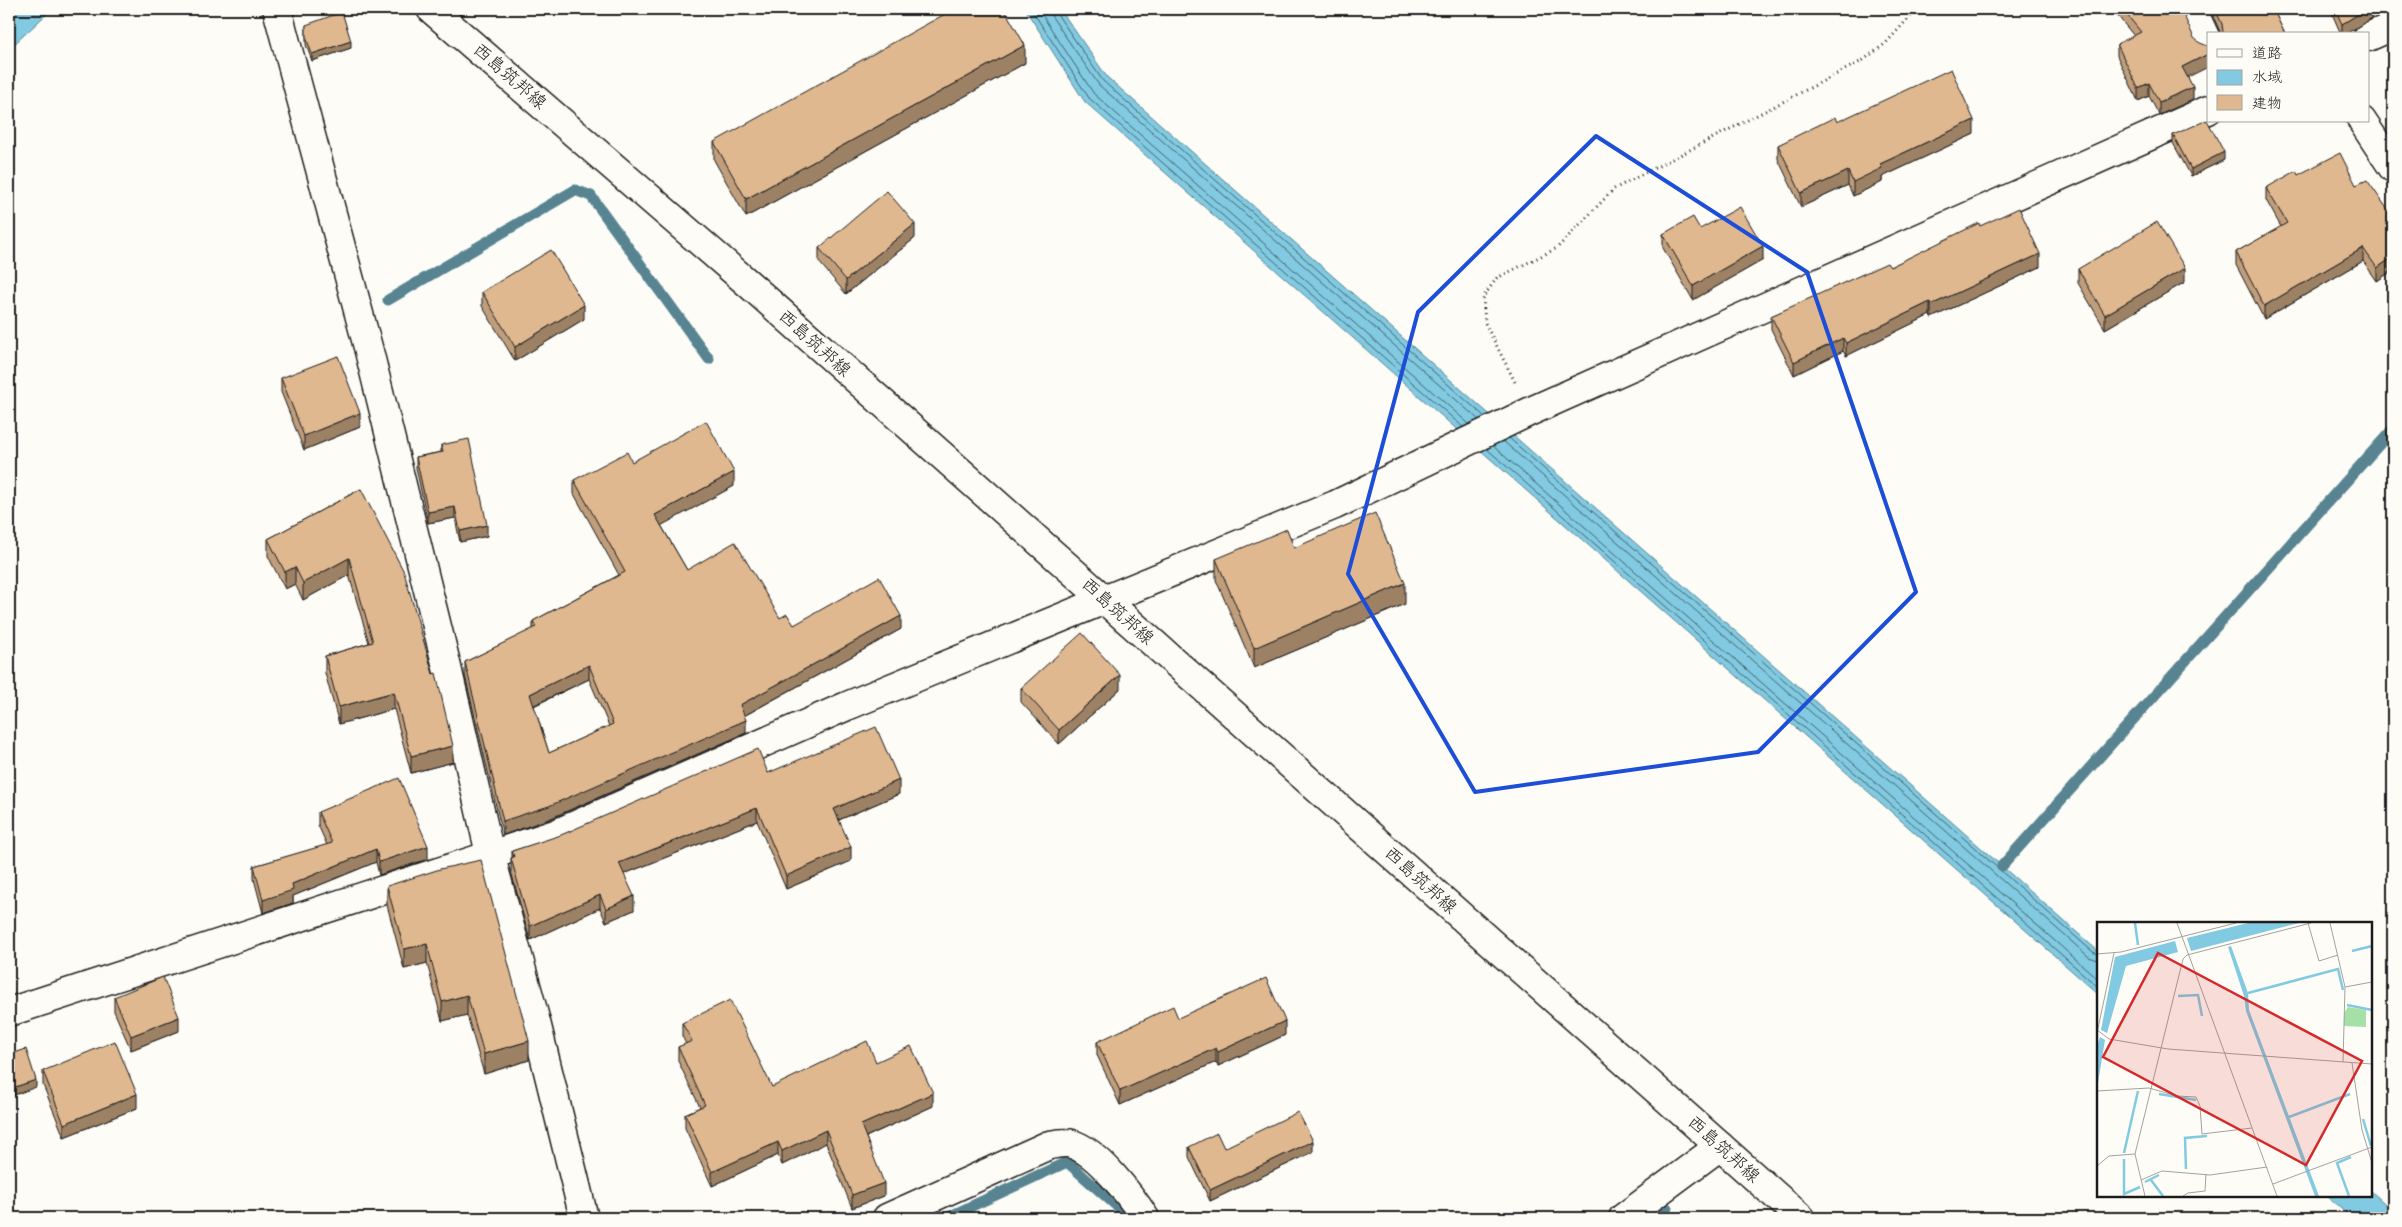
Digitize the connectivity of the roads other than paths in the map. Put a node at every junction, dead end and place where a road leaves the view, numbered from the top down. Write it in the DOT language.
graph roads {
  1 [pos="277,9"];
  2 [pos="432,9"];
  3 [pos="2192,9"];
  4 [pos="2393,26"];
  5 [pos="2370,36"];
  6 [pos="2207,41"];
  7 [pos="2207,110"];
  8 [pos="2363,122"];
  9 [pos="2393,168"];
  10 [pos="1106,601"];
  11 [pos="490,854"];
  12 [pos="9,1012"];
  13 [pos="1720,1146"];
  14 [pos="584,1218"];
  15 [pos="887,1218"];
  16 [pos="1145,1218"];
  17 [pos="1623,1218"];
  18 [pos="1801,1218"];
  1 -- 11 [label="street"];
  2 -- 10 [label="street, 西島筑邦線"];
  3 -- 6 [label="street"];
  4 -- 5 [label="street"];
  7 -- 10 [label="street"];
  8 -- 9 [label="street"];
  10 -- 11 [label="street"];
  10 -- 13 [label="street, 西島筑邦線"];
  11 -- 12 [label="street"];
  11 -- 14 [label="street"];
  13 -- 17 [label="street"];
  13 -- 18 [label="street, 西島筑邦線"];
  15 -- 16 [label="street"];
}
